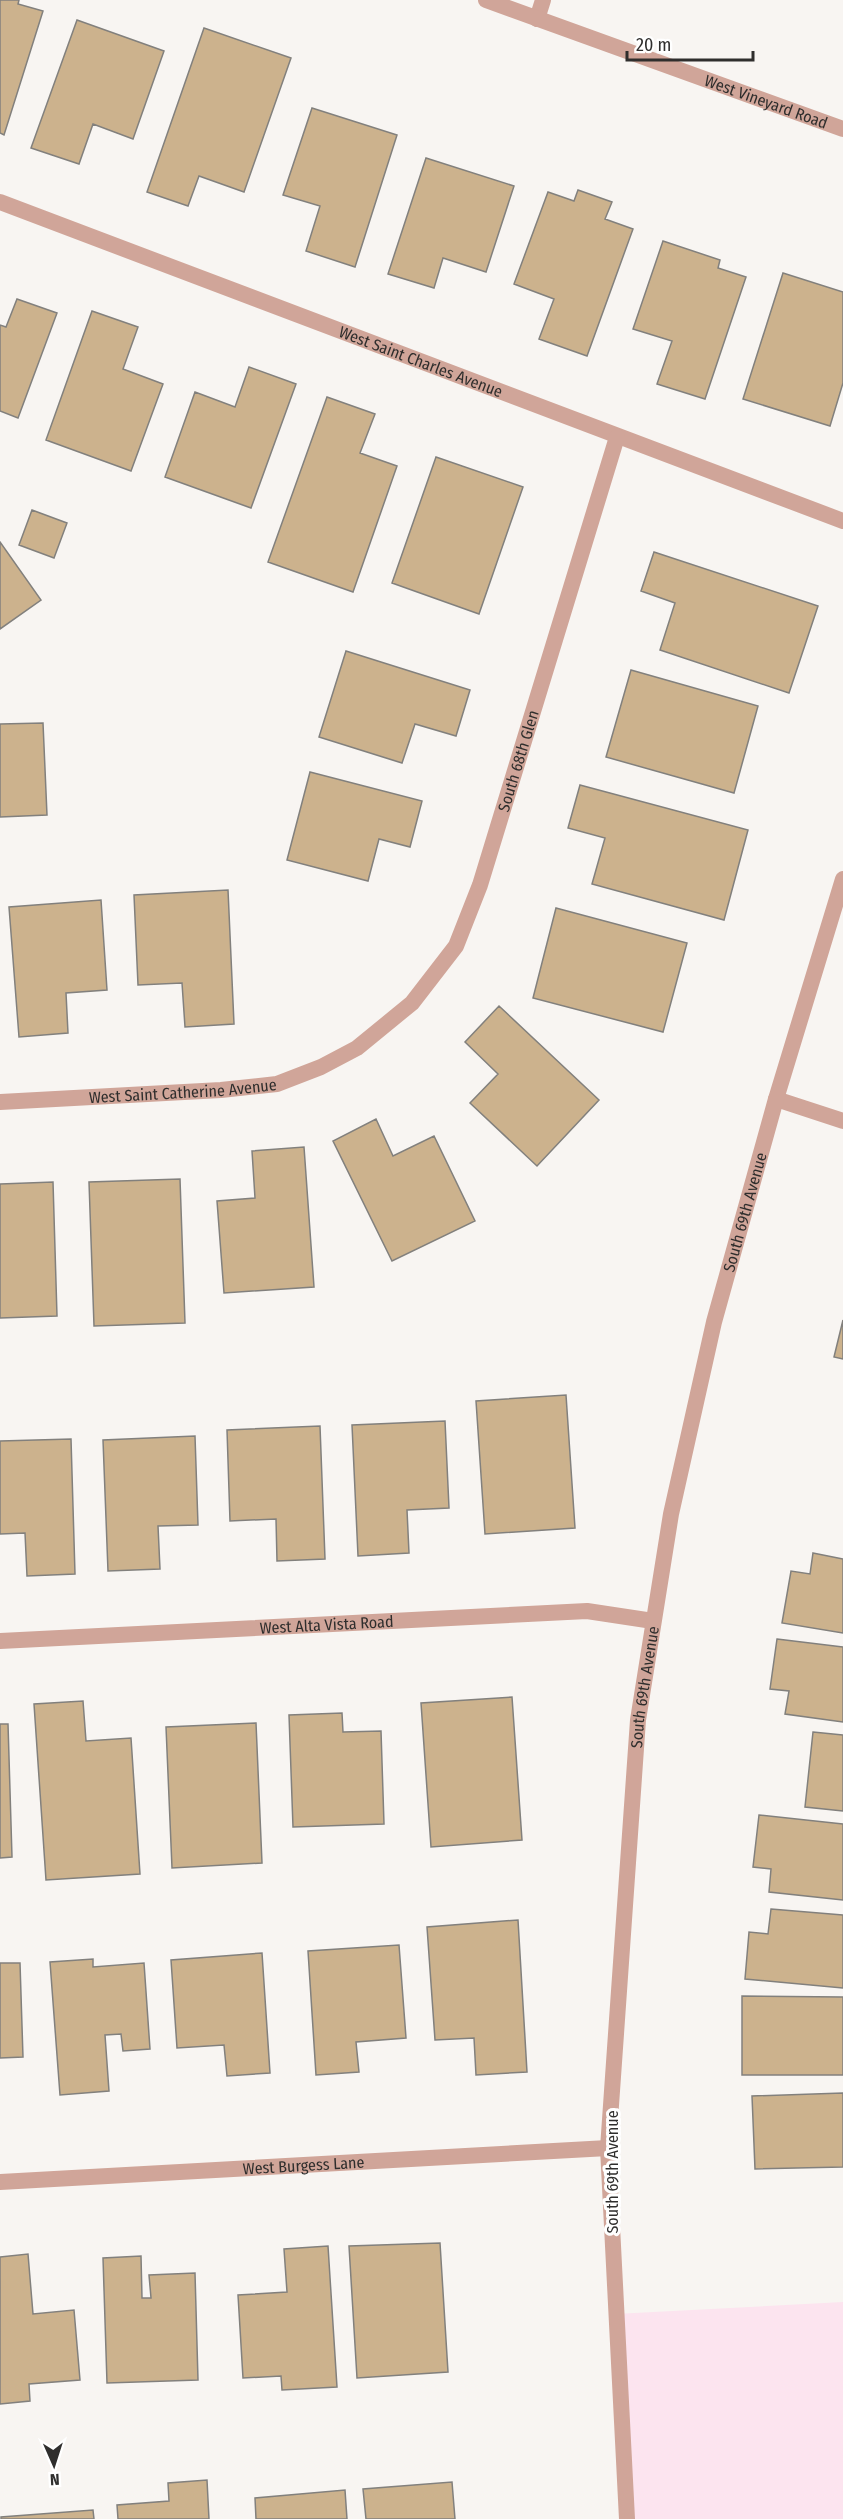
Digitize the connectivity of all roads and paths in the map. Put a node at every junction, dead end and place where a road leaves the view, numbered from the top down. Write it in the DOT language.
graph roads {
  1 [pos="486,0"];
  2 [pos="543,0"];
  3 [pos="537,19"];
  4 [pos="843,129"];
  5 [pos="0,202"];
  6 [pos="617,437"];
  7 [pos="843,521"];
  8 [pos="843,879"];
  9 [pos="357,1048"];
  10 [pos="776,1099"];
  11 [pos="0,1102"];
  12 [pos="843,1120"];
  13 [pos="653,1620"];
  14 [pos="0,1641"];
  15 [pos="608,2148"];
  16 [pos="0,2182"];
  17 [pos="627,2519"];
  1 -- 3 [label="street, West Vineyard Road"];
  2 -- 3 [label="street"];
  3 -- 4 [label="street, West Vineyard Road"];
  5 -- 6 [label="street, West Saint Charles Avenue"];
  6 -- 7 [label="street, West Saint Charles Avenue"];
  6 -- 9 [label="street, South 68th Glen"];
  8 -- 10 [label="street, South 69th Avenue"];
  9 -- 11 [label="street, West Saint Catherine Avenue"];
  10 -- 12 [label="street"];
  10 -- 13 [label="street, South 69th Avenue"];
  13 -- 14 [label="street, West Alta Vista Road"];
  13 -- 15 [label="street, South 69th Avenue"];
  15 -- 16 [label="street, West Burgess Lane"];
  15 -- 17 [label="street, South 69th Avenue"];
}
